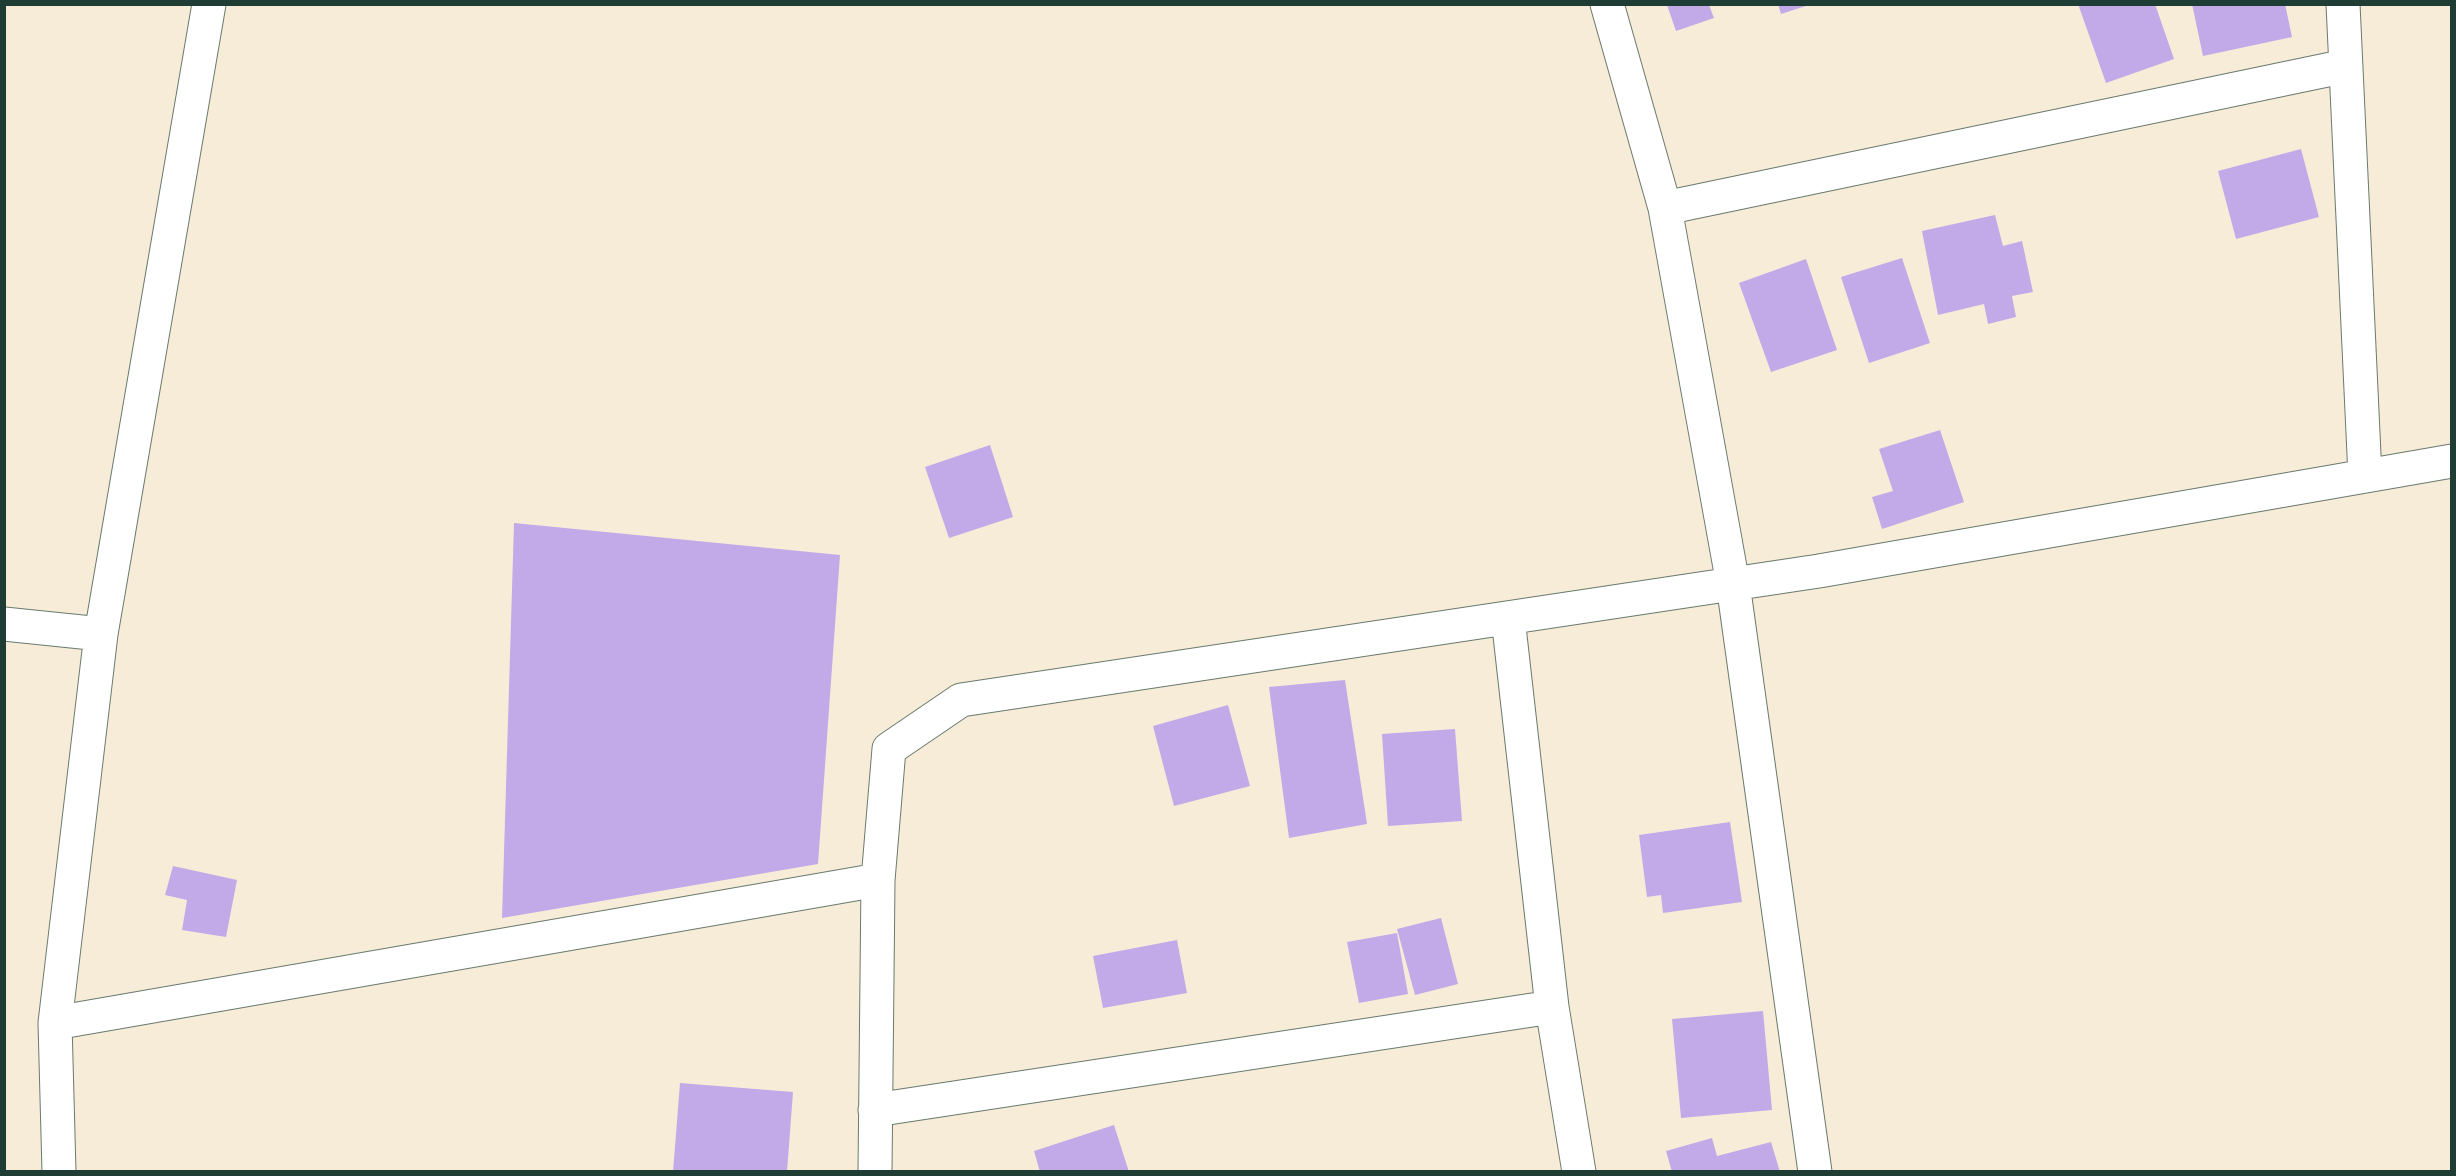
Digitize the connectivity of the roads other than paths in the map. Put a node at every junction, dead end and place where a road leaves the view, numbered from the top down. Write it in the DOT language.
graph roads {
  1 [pos="209,4"];
  2 [pos="1607,4"];
  3 [pos="2343,4"];
  4 [pos="2346,66"];
  5 [pos="1665,208"];
  6 [pos="2451,461"];
  7 [pos="2365,476"];
  8 [pos="1733,584"];
  9 [pos="1508,618"];
  10 [pos="4,624"];
  11 [pos="101,634"];
  12 [pos="878,880"];
  13 [pos="1552,1007"];
  14 [pos="55,1023"];
  15 [pos="875,1110"];
  16 [pos="59,1172"];
  17 [pos="874,1172"];
  18 [pos="1579,1172"];
  19 [pos="1815,1172"];
  1 -- 11 [label="street"];
  2 -- 5 [label="street"];
  3 -- 4 [label="street"];
  4 -- 5 [label="street"];
  4 -- 7 [label="street"];
  5 -- 8 [label="street"];
  6 -- 7 [label="street"];
  7 -- 8 [label="street"];
  8 -- 9 [label="street"];
  8 -- 19 [label="street"];
  9 -- 12 [label="street"];
  9 -- 13 [label="street"];
  10 -- 11 [label="street"];
  11 -- 14 [label="street"];
  12 -- 14 [label="street"];
  12 -- 15 [label="street"];
  13 -- 15 [label="street"];
  13 -- 18 [label="street"];
  14 -- 16 [label="street"];
  15 -- 17 [label="street"];
}
